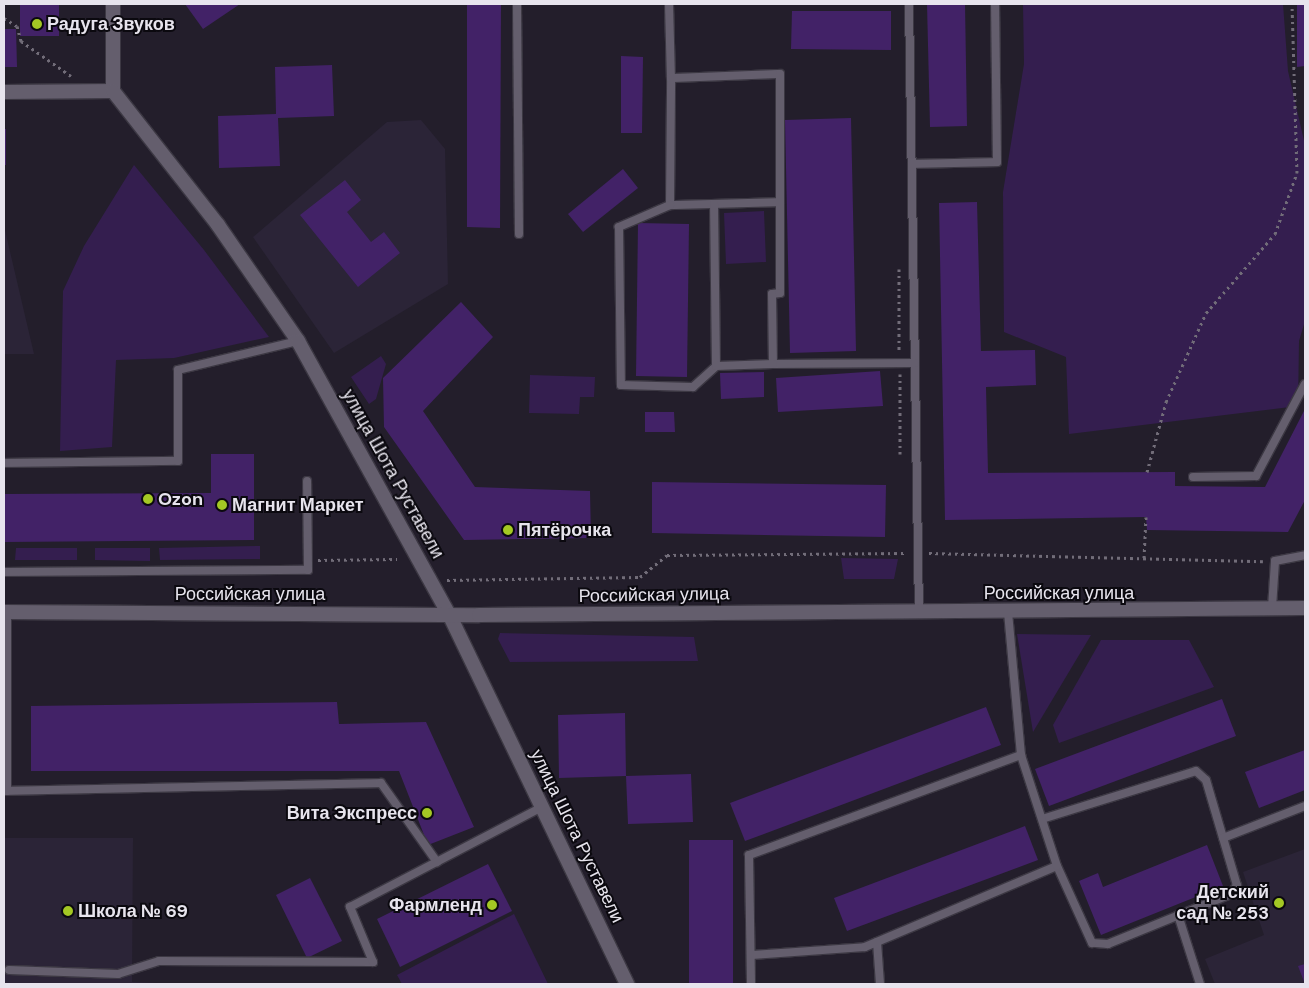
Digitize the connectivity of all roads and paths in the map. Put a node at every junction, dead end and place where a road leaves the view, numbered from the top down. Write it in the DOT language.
graph roads {
  1 [pos="113,4"];
  2 [pos="517,4"];
  3 [pos="669,4"];
  4 [pos="909,4"];
  5 [pos="995,4"];
  6 [pos="1292,4"];
  7 [pos="4,18"];
  8 [pos="671,78"];
  9 [pos="93,91"];
  10 [pos="113,91"];
  11 [pos="4,92"];
  12 [pos="912,164"];
  13 [pos="780,202"];
  14 [pos="714,204"];
  15 [pos="670,205"];
  16 [pos="519,234"];
  17 [pos="298,340"];
  18 [pos="915,363"];
  19 [pos="773,364"];
  20 [pos="716,366"];
  21 [pos="1305,384"];
  22 [pos="4,463"];
  23 [pos="1147,472"];
  24 [pos="1193,477"];
  25 [pos="307,481"];
  26 [pos="1146,516"];
  27 [pos="918,553"];
  28 [pos="1305,556"];
  29 [pos="1144,558"];
  30 [pos="397,559"];
  31 [pos="308,560"];
  32 [pos="1275,562"];
  33 [pos="4,572"];
  34 [pos="431,580"];
  35 [pos="1272,608"];
  36 [pos="1305,608"];
  37 [pos="919,611"];
  38 [pos="6,612"];
  39 [pos="1008,613"];
  40 [pos="449,614"];
  41 [pos="1021,755"];
  42 [pos="5,791"];
  43 [pos="1305,806"];
  44 [pos="542,807"];
  45 [pos="1042,819"];
  46 [pos="1223,838"];
  47 [pos="437,862"];
  48 [pos="1057,866"];
  49 [pos="1178,915"];
  50 [pos="878,942"];
  51 [pos="752,955"];
  52 [pos="9,970"];
  53 [pos="627,984"];
  54 [pos="751,984"];
  55 [pos="880,984"];
  56 [pos="1200,984"];
  1 -- 10 [label="main road"];
  2 -- 16 [label="lane"];
  3 -- 8 [label="lane"];
  4 -- 12 [label="lane"];
  5 -- 12 [label="lane"];
  6 -- 23 [label="path"];
  7 -- 9 [label="path"];
  8 -- 13 [label="lane"];
  8 -- 15 [label="lane"];
  9 -- 10 [label="main road"];
  9 -- 11 [label="main road"];
  10 -- 17 [label="main road, улица Шота Руставели"];
  12 -- 18 [label="lane"];
  13 -- 14 [label="lane"];
  13 -- 19 [label="lane"];
  14 -- 15 [label="lane"];
  14 -- 20 [label="lane"];
  15 -- 20 [label="lane"];
  17 -- 22 [label="lane"];
  17 -- 34 [label="main road, улица Шота Руставели"];
  18 -- 19 [label="lane"];
  18 -- 27 [label="lane"];
  19 -- 20 [label="lane"];
  21 -- 24 [label="lane"];
  25 -- 31 [label="lane"];
  26 -- 29 [label="path"];
  27 -- 29 [label="path"];
  27 -- 34 [label="path"];
  27 -- 37 [label="lane"];
  28 -- 32 [label="lane"];
  29 -- 32 [label="path"];
  30 -- 31 [label="path"];
  31 -- 33 [label="lane"];
  32 -- 35 [label="lane"];
  34 -- 40 [label="main road, улица Шота Руставели"];
  35 -- 36 [label="main road, Российская улица"];
  35 -- 39 [label="main road, Российская улица"];
  37 -- 39 [label="main road, Российская улица"];
  37 -- 40 [label="main road, Российская улица"];
  38 -- 40 [label="main road, Российская улица"];
  38 -- 42 [label="lane"];
  39 -- 41 [label="lane"];
  40 -- 44 [label="main road, улица Шота Руставели"];
  41 -- 45 [label="lane"];
  41 -- 51 [label="lane"];
  42 -- 47 [label="lane"];
  43 -- 46 [label="lane"];
  44 -- 47 [label="lane"];
  44 -- 53 [label="main road, улица Шота Руставели"];
  45 -- 46 [label="lane"];
  45 -- 48 [label="lane"];
  46 -- 49 [label="lane"];
  47 -- 52 [label="lane"];
  48 -- 49 [label="lane"];
  48 -- 50 [label="lane"];
  49 -- 56 [label="lane"];
  50 -- 51 [label="lane"];
  50 -- 55 [label="lane"];
  51 -- 54 [label="lane"];
}
